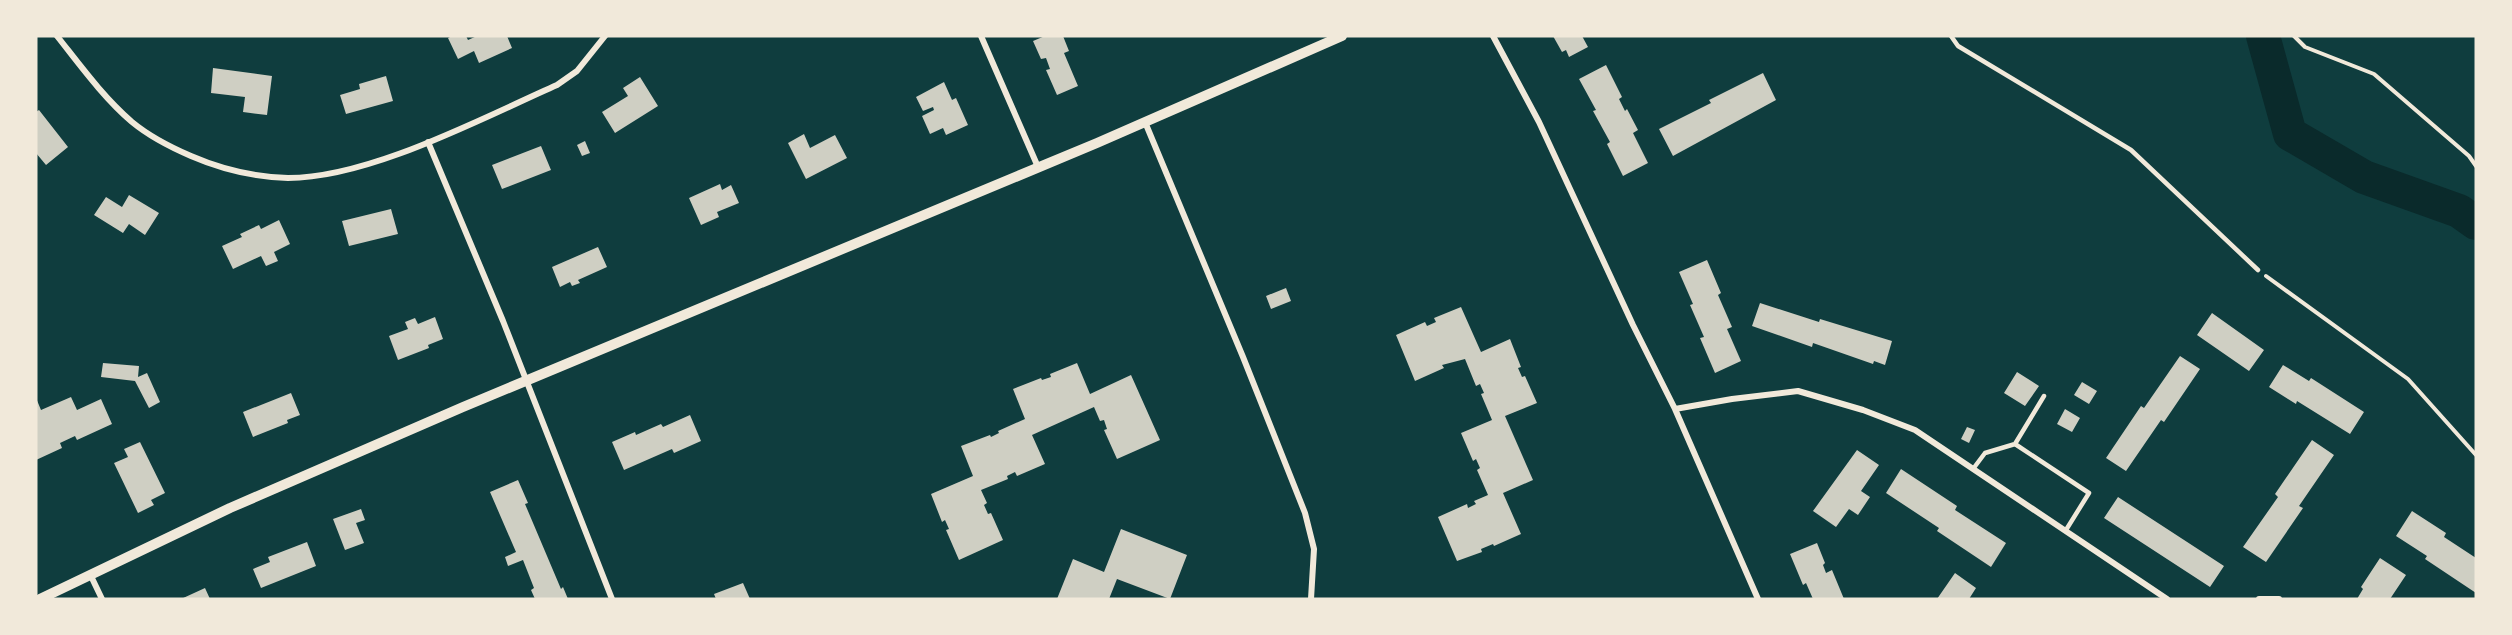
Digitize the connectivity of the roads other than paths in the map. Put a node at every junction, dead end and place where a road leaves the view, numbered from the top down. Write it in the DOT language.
graph roads {
  1 [pos="57,36"];
  2 [pos="605,36"];
  3 [pos="981,36"];
  4 [pos="1342,36"];
  5 [pos="1493,36"];
  6 [pos="1951,36"];
  7 [pos="1145,122"];
  8 [pos="429,142"];
  9 [pos="1038,167"];
  10 [pos="2258,270"];
  11 [pos="526,381"];
  12 [pos="2044,396"];
  13 [pos="1675,410"];
  14 [pos="2015,444"];
  15 [pos="1973,469"];
  16 [pos="2066,530"];
  17 [pos="90,574"];
  18 [pos="40,599"];
  19 [pos="102,599"];
  20 [pos="612,599"];
  21 [pos="1311,599"];
  22 [pos="1758,599"];
  23 [pos="2167,599"];
  24 [pos="2259,599"];
  25 [pos="2279,599"];
  1 -- 8 [label="street"];
  2 -- 8 [label="street"];
  3 -- 9 [label="street"];
  4 -- 7 [label="street"];
  5 -- 13 [label="street"];
  6 -- 10 [label="lane"];
  7 -- 9 [label="street"];
  7 -- 21 [label="street"];
  8 -- 11 [label="street"];
  9 -- 11 [label="street"];
  11 -- 17 [label="street"];
  11 -- 20 [label="street"];
  12 -- 14 [label="lane"];
  13 -- 15 [label="street"];
  13 -- 22 [label="street"];
  14 -- 15 [label="lane"];
  14 -- 16 [label="lane"];
  15 -- 16 [label="street"];
  16 -- 23 [label="street"];
  17 -- 18 [label="street"];
  17 -- 19 [label="street"];
  24 -- 25 [label="street"];
}
